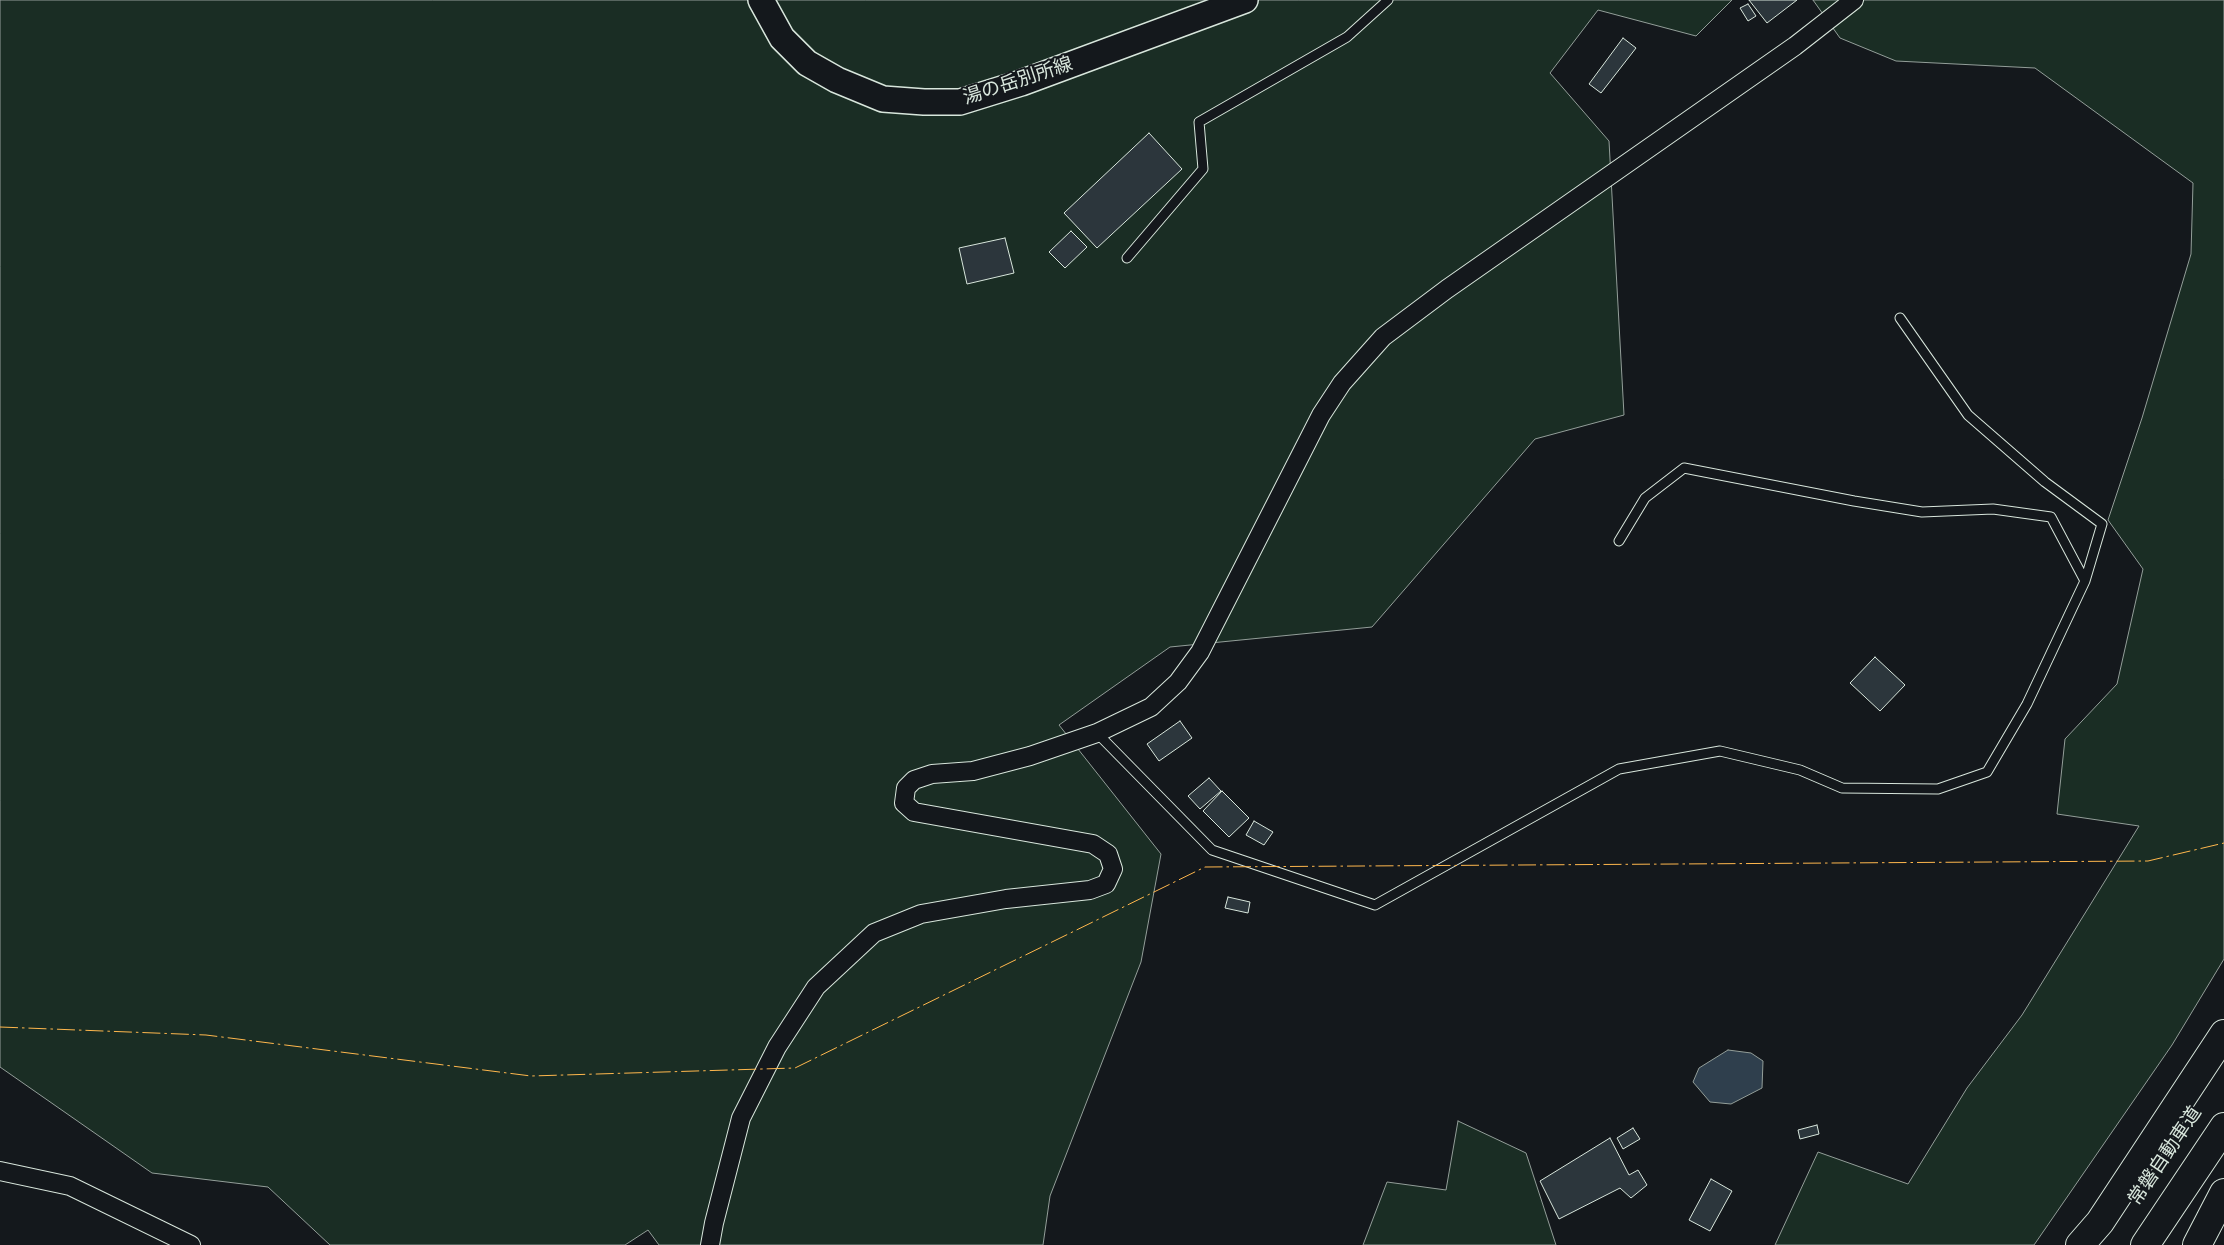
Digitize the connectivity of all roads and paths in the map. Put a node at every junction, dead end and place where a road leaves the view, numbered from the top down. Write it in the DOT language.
graph roads {
  1 [pos="761,0"];
  2 [pos="1245,0"];
  3 [pos="1388,0"];
  4 [pos="1854,0"];
  5 [pos="1127,258"];
  6 [pos="1900,318"];
  7 [pos="1619,541"];
  8 [pos="2085,581"];
  9 [pos="1097,732"];
  10 [pos="2224,1034"];
  11 [pos="2224,1067"];
  12 [pos="2224,1127"];
  13 [pos="0,1171"];
  14 [pos="2224,1193"];
  15 [pos="191,1245"];
  16 [pos="710,1245"];
  17 [pos="2080,1245"];
  18 [pos="2105,1245"];
  19 [pos="2145,1245"];
  20 [pos="2197,1245"];
  1 -- 2 [label="main road, 湯の岳別所線"];
  3 -- 5 [label="lane"];
  4 -- 9 [label="street"];
  6 -- 8 [label="lane"];
  7 -- 8 [label="lane"];
  8 -- 9 [label="lane"];
  9 -- 16 [label="street"];
  10 -- 17 [label="highway"];
  11 -- 18 [label="highway, 常磐自動車道"];
  12 -- 19 [label="highway, 常磐自動車道"];
  13 -- 15 [label="street"];
  14 -- 20 [label="highway"];
}
